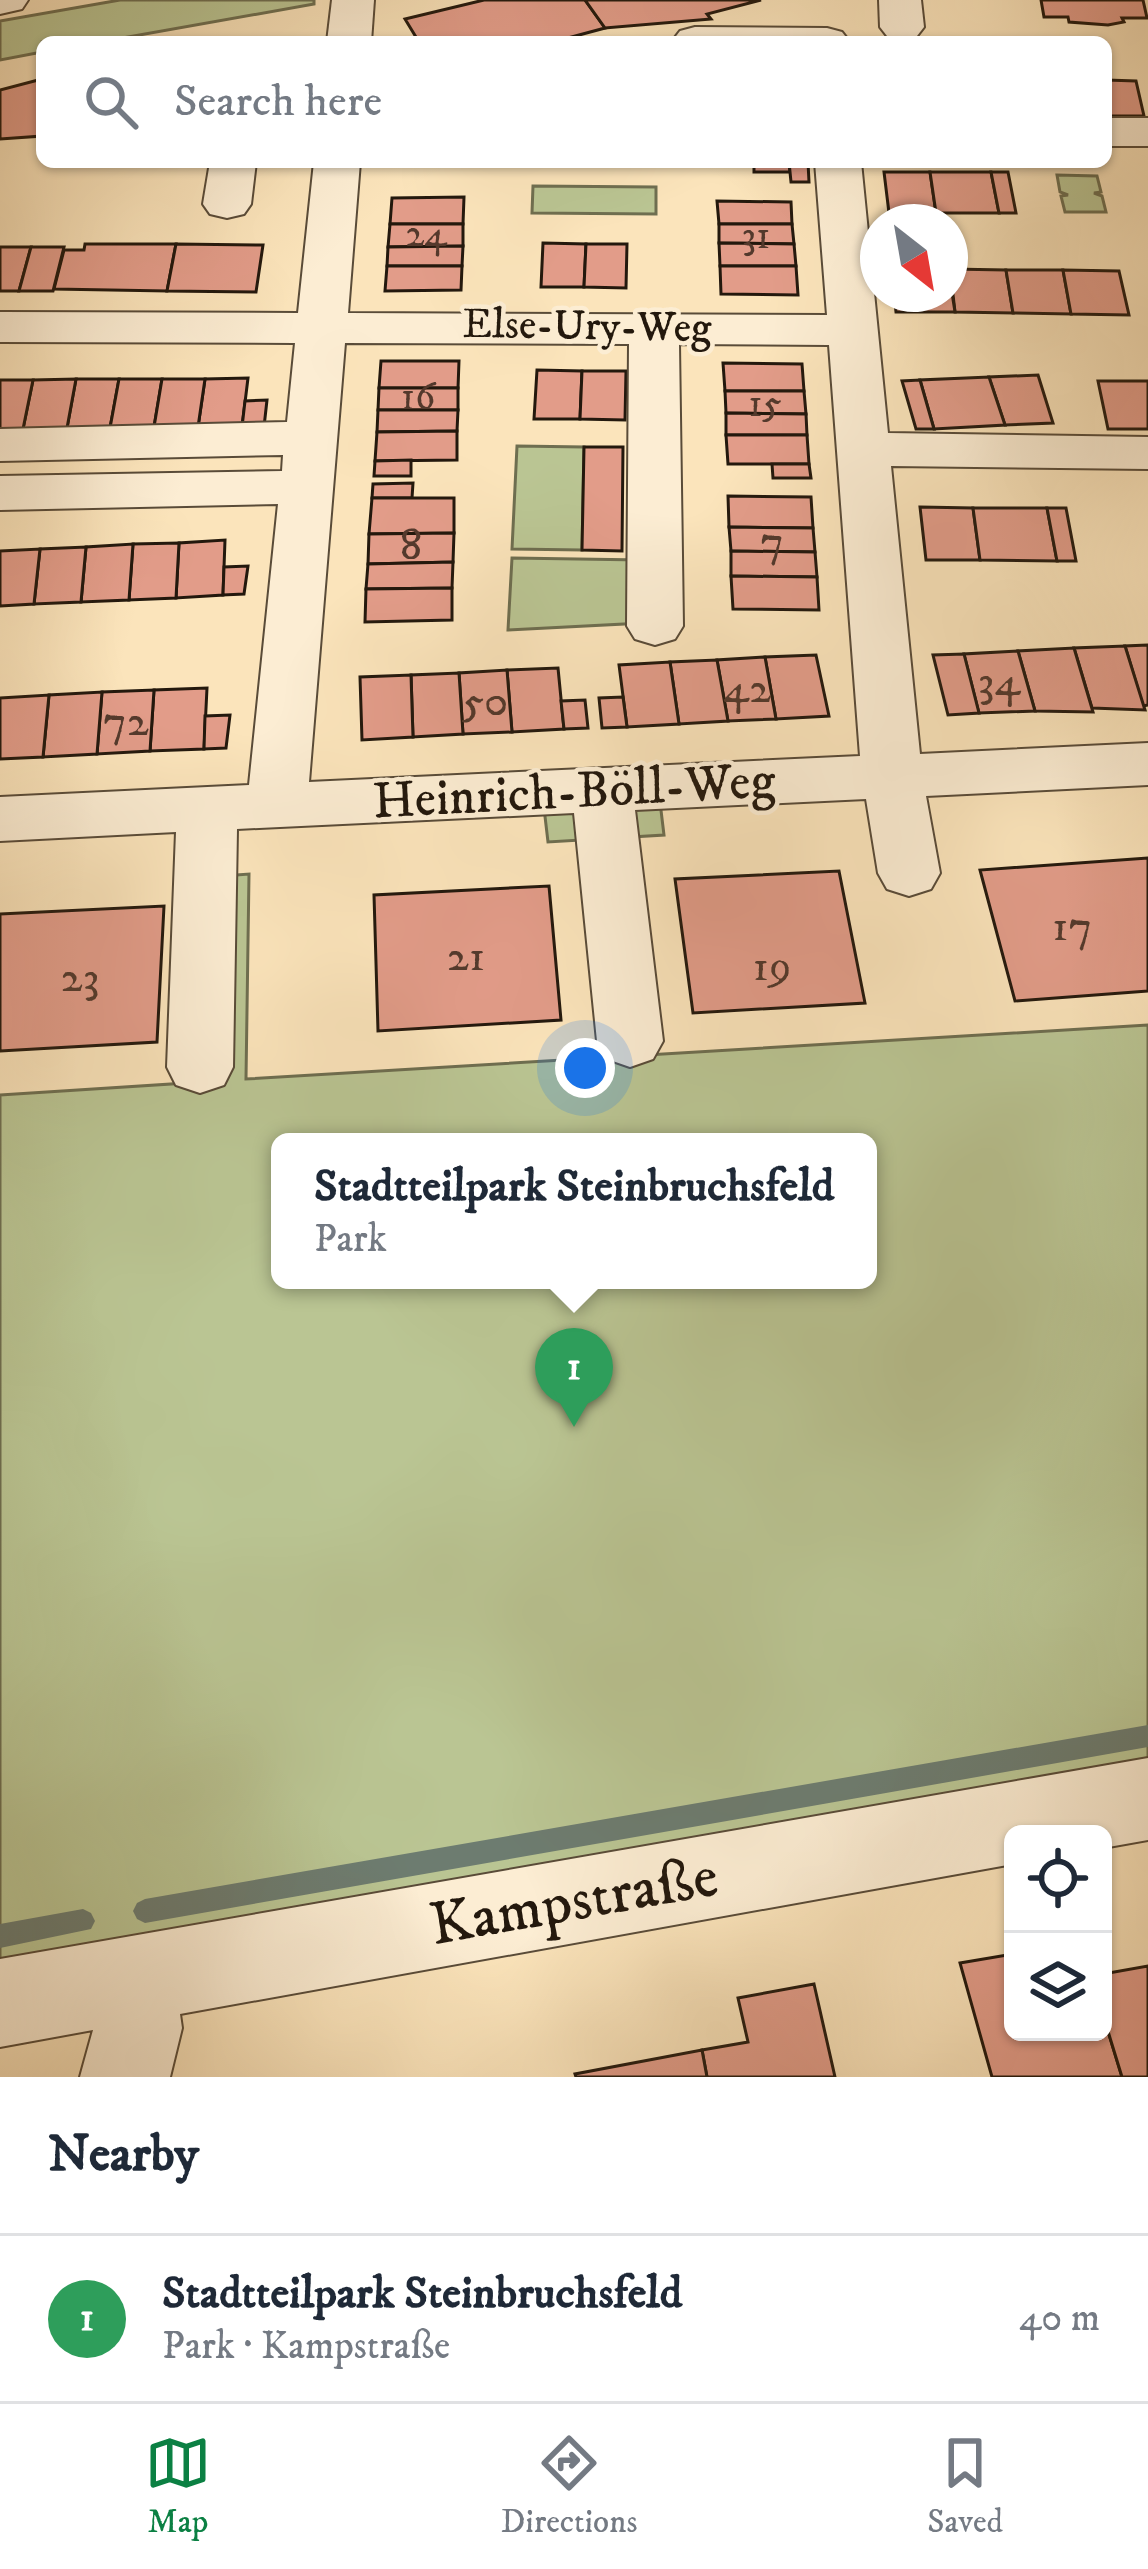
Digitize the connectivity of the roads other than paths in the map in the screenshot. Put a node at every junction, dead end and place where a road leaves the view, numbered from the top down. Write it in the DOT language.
graph roads {
  1 [pos="353,0"];
  2 [pos="824,0"];
  3 [pos="350,36"];
  4 [pos="827,36"];
  5 [pos="1112,132"];
  6 [pos="1148,132"];
  7 [pos="337,168"];
  8 [pos="838,168"];
  9 [pos="322,325"];
  10 [pos="0,327"];
  11 [pos="654,328"];
  12 [pos="852,330"];
  13 [pos="0,445"];
  14 [pos="863,449"];
  15 [pos="1148,453"];
  16 [pos="309,462"];
  17 [pos="0,493"];
  18 [pos="655,626"];
  19 [pos="1148,764"];
  20 [pos="892,776"];
  21 [pos="602,790"];
  22 [pos="277,806"];
  23 [pos="207,809"];
  24 [pos="0,819"];
  25 [pos="908,873"];
  26 [pos="630,1041"];
  27 [pos="200,1067"];
  28 [pos="1148,1799"];
  29 [pos="131,1981"];
  30 [pos="0,2003"];
  31 [pos="125,2077"];
  1 -- 3 [label="street"];
  2 -- 4 [label="street"];
  5 -- 6 [label="street"];
  7 -- 9 [label="street"];
  8 -- 12 [label="street"];
  9 -- 10 [label="street, Else-Ury-Weg"];
  9 -- 11 [label="street, Else-Ury-Weg"];
  9 -- 16 [label="street"];
  11 -- 12 [label="street, Else-Ury-Weg"];
  11 -- 18 [label="street"];
  12 -- 14 [label="street"];
  13 -- 16 [label="street"];
  14 -- 15 [label="street"];
  14 -- 20 [label="street"];
  16 -- 17 [label="street"];
  16 -- 22 [label="street"];
  19 -- 20 [label="street, Heinrich-Böll-Weg"];
  20 -- 21 [label="street, Heinrich-Böll-Weg"];
  20 -- 25 [label="street"];
  21 -- 22 [label="street, Heinrich-Böll-Weg"];
  21 -- 26 [label="street"];
  22 -- 23 [label="street, Heinrich-Böll-Weg"];
  23 -- 24 [label="street, Heinrich-Böll-Weg"];
  23 -- 27 [label="street"];
  28 -- 29 [label="street, Kampstraße"];
  29 -- 30 [label="street, Kampstraße"];
  29 -- 31 [label="street"];
}
